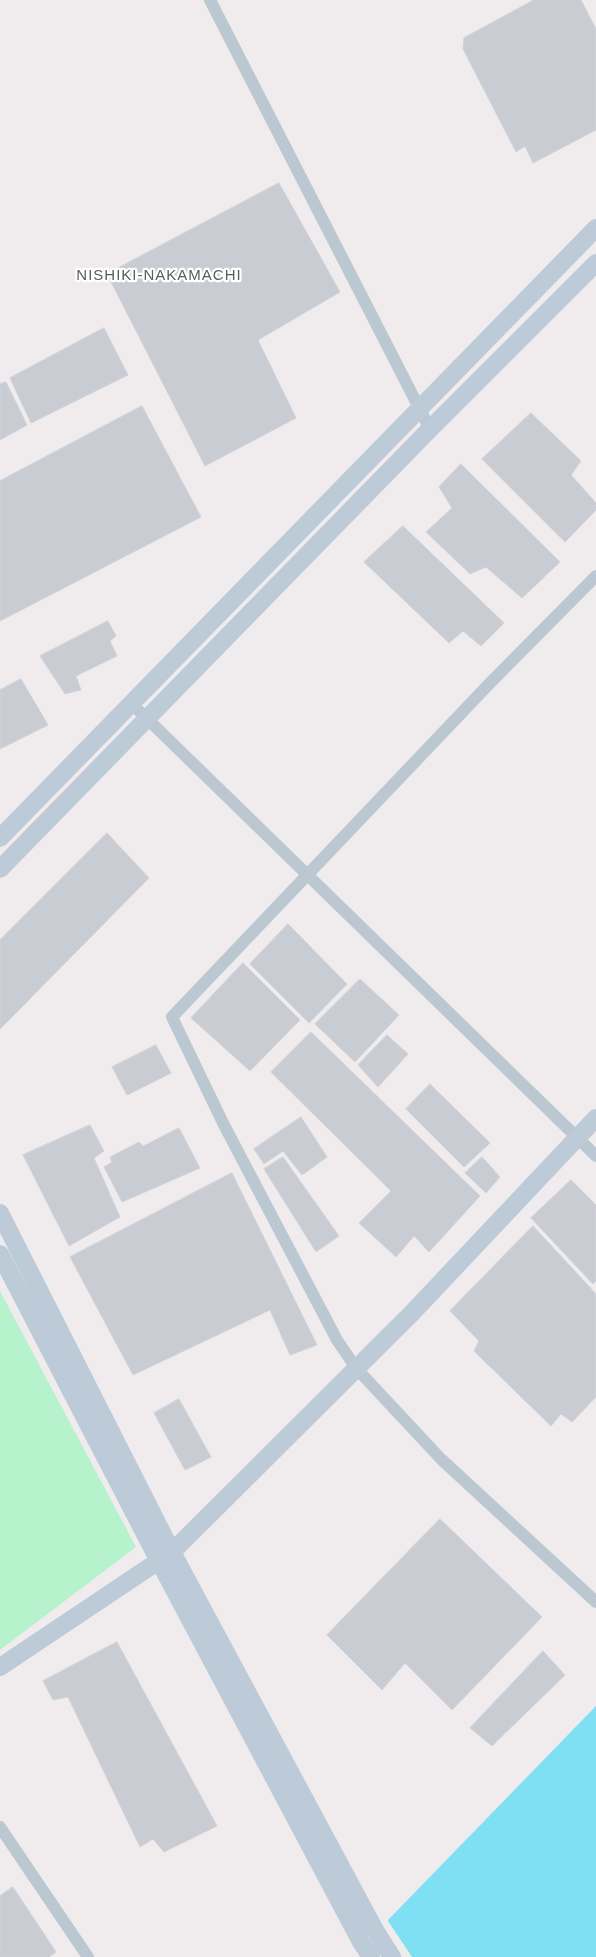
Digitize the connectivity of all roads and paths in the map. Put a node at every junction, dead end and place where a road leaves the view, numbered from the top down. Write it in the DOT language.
graph roads {
  1 [pos="210,0"];
  2 [pos="596,228"];
  3 [pos="596,263"];
  4 [pos="420,408"];
  5 [pos="430,429"];
  6 [pos="596,576"];
  7 [pos="132,704"];
  8 [pos="148,719"];
  9 [pos="0,838"];
  10 [pos="0,869"];
  11 [pos="307,874"];
  12 [pos="596,1118"];
  13 [pos="578,1138"];
  14 [pos="596,1156"];
  15 [pos="0,1212"];
  16 [pos="0,1254"];
  17 [pos="356,1368"];
  18 [pos="165,1557"];
  19 [pos="596,1602"];
  20 [pos="0,1667"];
  21 [pos="0,1827"];
  22 [pos="88,1957"];
  23 [pos="370,1957"];
  24 [pos="392,1957"];
  1 -- 4 [label="street"];
  2 -- 4 [label="street"];
  3 -- 5 [label="street"];
  4 -- 5 [label="street"];
  4 -- 7 [label="street"];
  5 -- 8 [label="street"];
  6 -- 11 [label="street"];
  7 -- 8 [label="street"];
  7 -- 9 [label="street"];
  8 -- 10 [label="street"];
  8 -- 11 [label="street"];
  11 -- 13 [label="street"];
  11 -- 17 [label="street"];
  12 -- 13 [label="street"];
  13 -- 14 [label="street"];
  13 -- 17 [label="street"];
  15 -- 18 [label="street"];
  16 -- 18 [label="street"];
  17 -- 18 [label="street"];
  17 -- 19 [label="street"];
  18 -- 20 [label="street"];
  18 -- 23 [label="street"];
  18 -- 24 [label="street"];
  21 -- 22 [label="street"];
}
